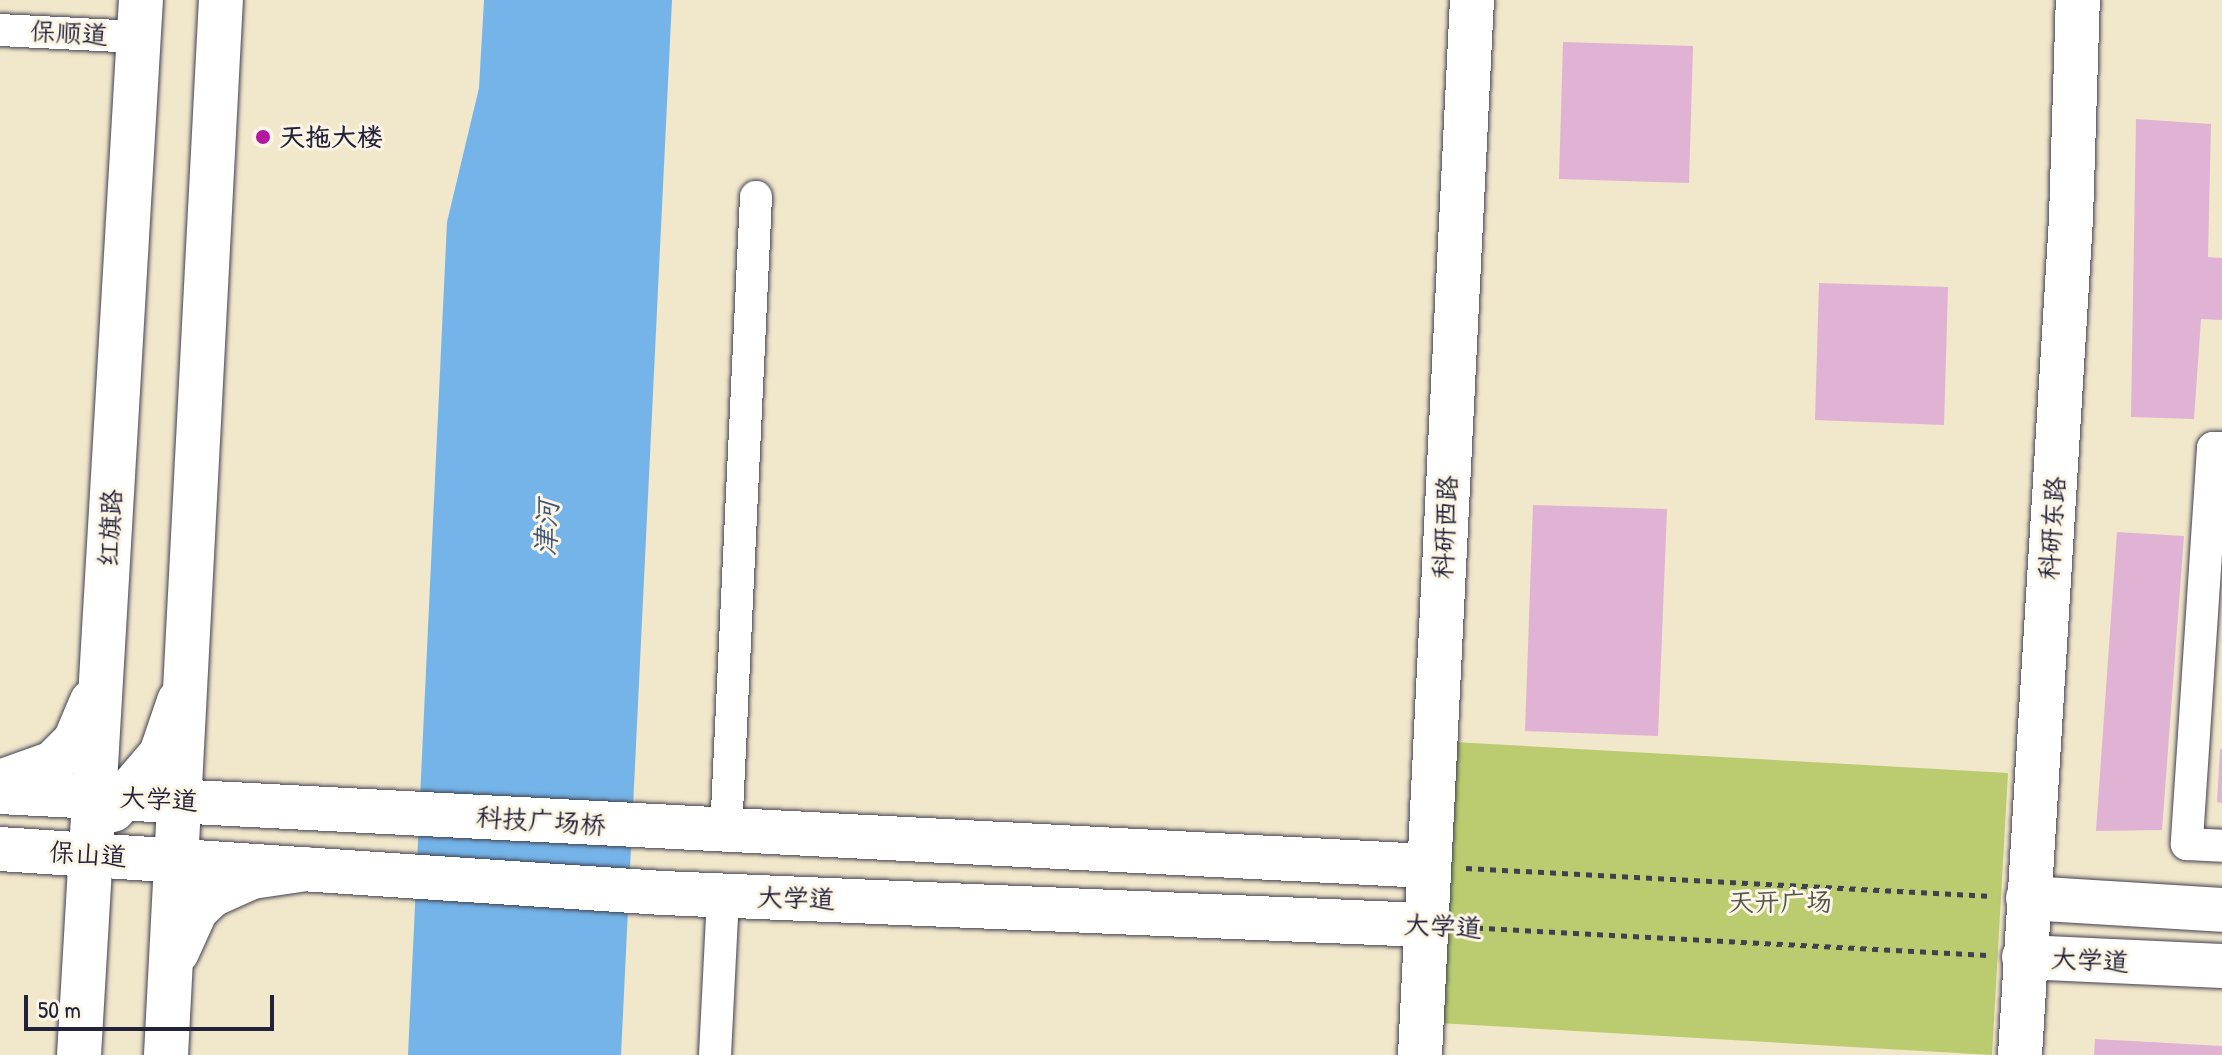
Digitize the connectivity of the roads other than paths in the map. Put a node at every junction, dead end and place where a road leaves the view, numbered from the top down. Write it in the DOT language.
graph roads {
  1 [pos="221,0"];
  2 [pos="1472,0"];
  3 [pos="2078,0"];
  4 [pos="140,18"];
  5 [pos="0,30"];
  6 [pos="756,197"];
  7 [pos="2222,448"];
  8 [pos="102,668"];
  9 [pos="186,673"];
  10 [pos="0,782"];
  11 [pos="0,792"];
  12 [pos="180,800"];
  13 [pos="416,812"];
  14 [pos="102,817"];
  15 [pos="726,833"];
  16 [pos="0,841"];
  17 [pos="2222,846"];
  18 [pos="0,849"];
  19 [pos="176,860"];
  20 [pos="1428,866"];
  21 [pos="306,869"];
  22 [pos="723,895"];
  23 [pos="2028,898"];
  24 [pos="2222,910"];
  25 [pos="1329,921"];
  26 [pos="1424,925"];
  27 [pos="2024,957"];
  28 [pos="2123,962"];
  29 [pos="2222,966"];
  30 [pos="171,969"];
  31 [pos="2020,1043"];
  32 [pos="1420,1046"];
  33 [pos="79,1055"];
  34 [pos="166,1055"];
  35 [pos="715,1055"];
  1 -- 9 [label="main road"];
  2 -- 20 [label="main road, 科研西路"];
  3 -- 23 [label="main road, 科研东路"];
  4 -- 5 [label="street, 保顺道"];
  4 -- 8 [label="main road, 红旗路"];
  6 -- 15 [label="street"];
  7 -- 17 [label="street"];
  8 -- 10 [label="main road"];
  8 -- 14 [label="main road, 红旗路"];
  9 -- 12 [label="main road"];
  9 -- 14 [label="main road"];
  11 -- 14 [label="main road, 保山道"];
  12 -- 13 [label="main road, 大学道"];
  12 -- 14 [label="main road, 大学道"];
  12 -- 19 [label="main road"];
  13 -- 15 [label="main road, 科技广场桥"];
  14 -- 16 [label="main road"];
  14 -- 18 [label="main road, 保山道"];
  14 -- 19 [label="main road, 保山道"];
  14 -- 33 [label="main road, 红旗路"];
  15 -- 20 [label="main road"];
  19 -- 21 [label="main road"];
  19 -- 30 [label="main road"];
  20 -- 26 [label="main road, 科研西路"];
  21 -- 22 [label="main road, 大学道"];
  21 -- 30 [label="main road"];
  22 -- 25 [label="main road, 大学道"];
  22 -- 35 [label="street"];
  23 -- 24 [label="main road"];
  23 -- 27 [label="main road, 科研东路"];
  25 -- 26 [label="main road, 大学道"];
  25 -- 32 [label="main road"];
  26 -- 32 [label="main road, 科研西路"];
  27 -- 28 [label="main road, 大学道"];
  27 -- 31 [label="main road, 科研东路"];
  28 -- 29 [label="main road, 大学道"];
  28 -- 31 [label="main road"];
  30 -- 34 [label="main road"];
}
